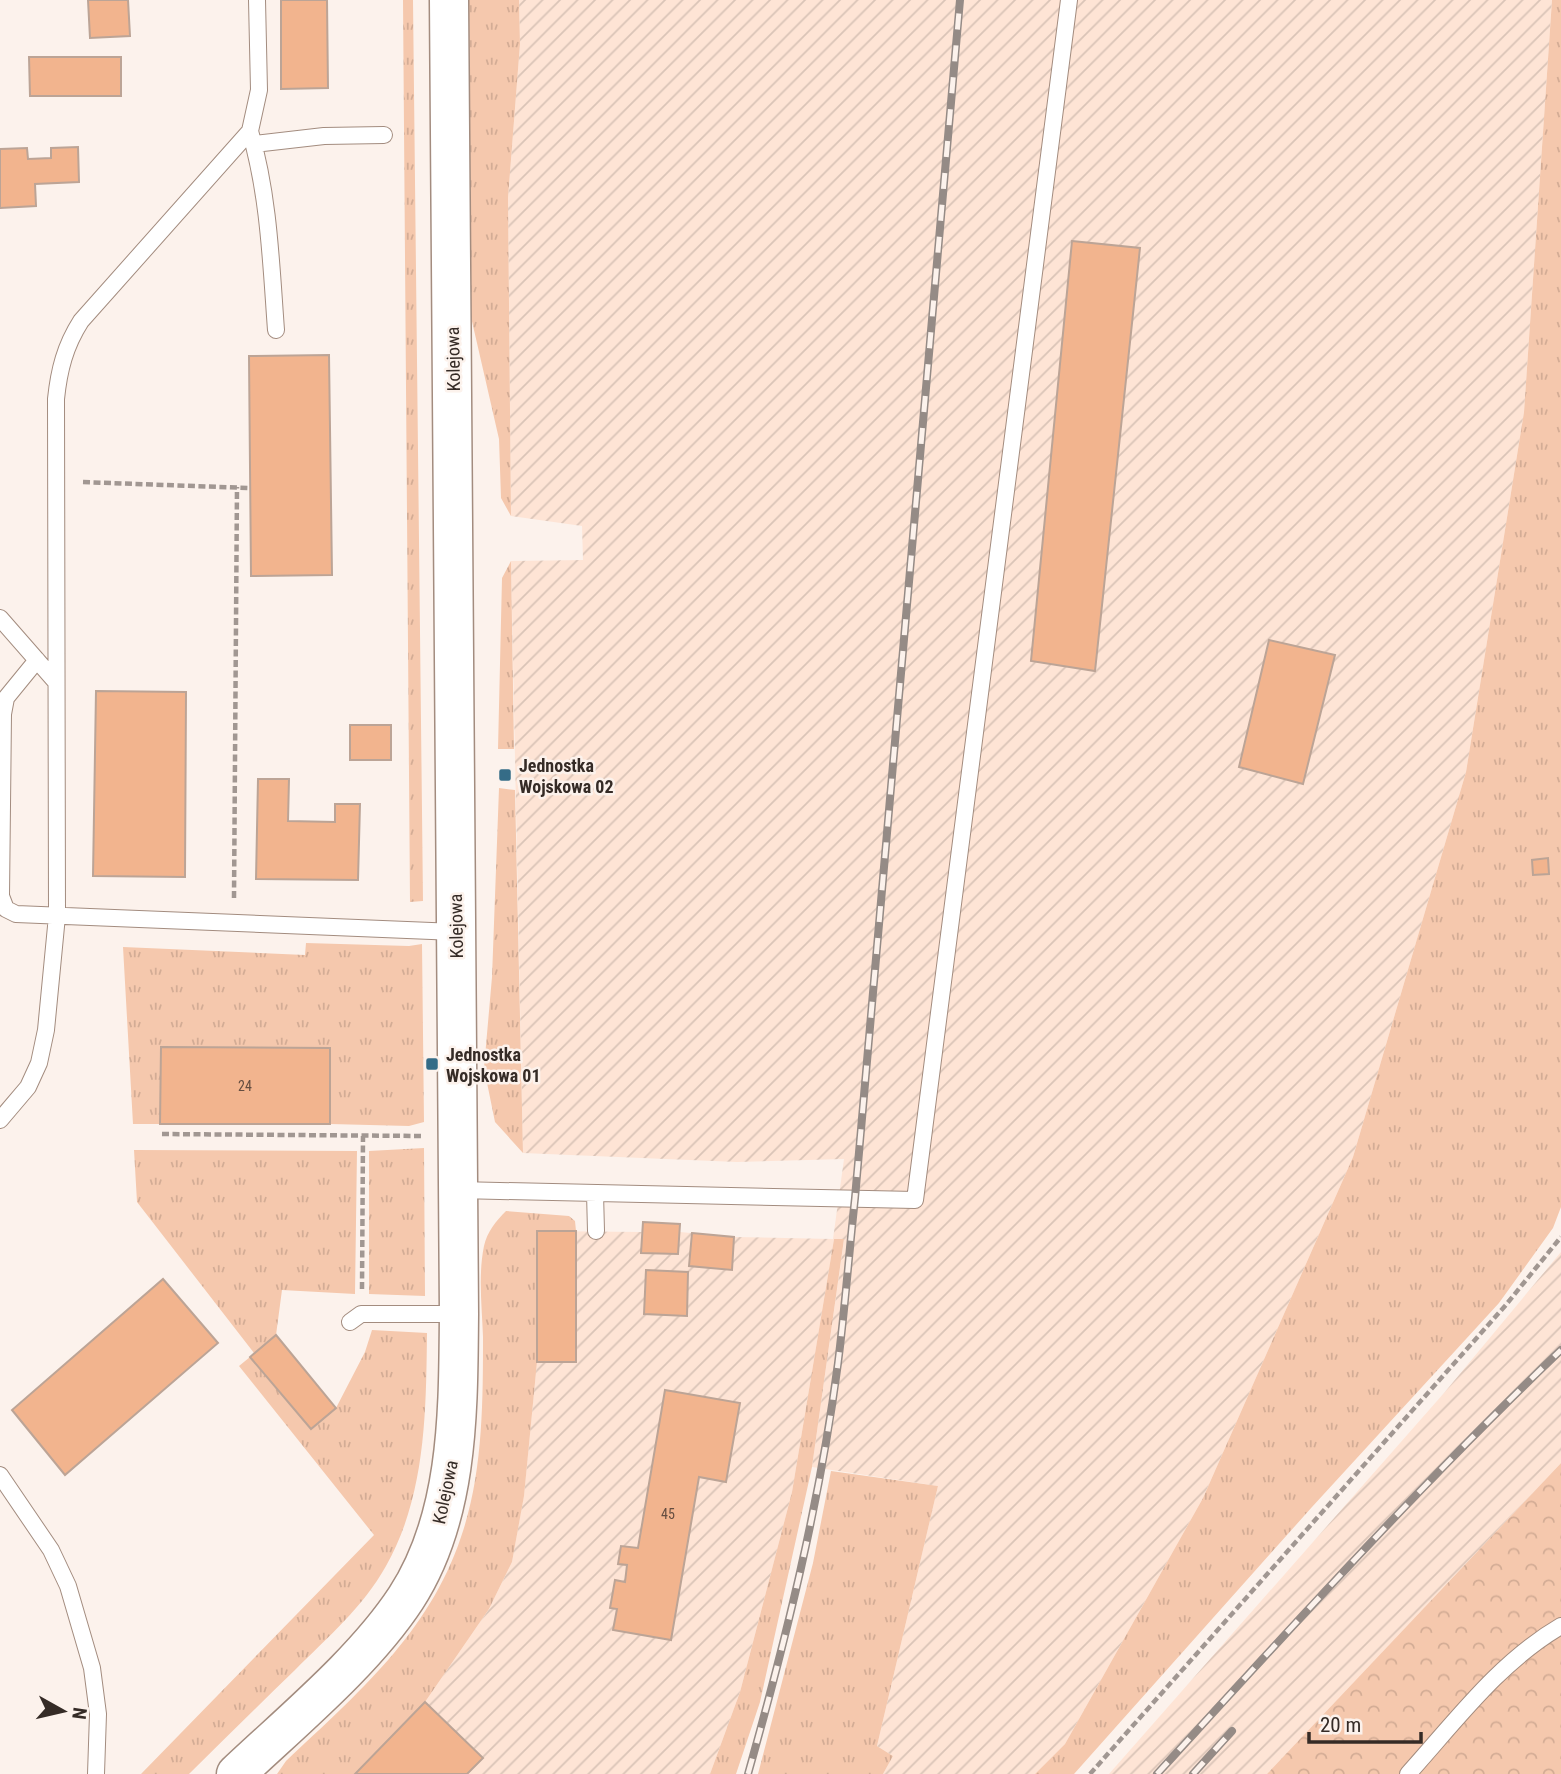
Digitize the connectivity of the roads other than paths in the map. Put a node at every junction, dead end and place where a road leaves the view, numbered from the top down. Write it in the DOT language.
graph roads {
  1 [pos="257,0"];
  2 [pos="449,0"];
  3 [pos="1069,0"];
  4 [pos="384,135"];
  5 [pos="252,137"];
  6 [pos="276,330"];
  7 [pos="0,618"];
  8 [pos="37,660"];
  9 [pos="56,682"];
  10 [pos="57,916"];
  11 [pos="456,932"];
  12 [pos="0,1119"];
  13 [pos="458,1190"];
  14 [pos="596,1193"];
  15 [pos="596,1231"];
  16 [pos="459,1314"];
  17 [pos="350,1322"];
  18 [pos="0,1475"];
  19 [pos="1561,1626"];
  20 [pos="243,1772"];
  21 [pos="96,1774"];
  22 [pos="1408,1774"];
  1 -- 5 [label="lane"];
  2 -- 11 [label="street, Kolejowa"];
  3 -- 14 [label="lane"];
  4 -- 5 [label="lane"];
  5 -- 6 [label="lane"];
  5 -- 9 [label="lane"];
  7 -- 8 [label="lane"];
  8 -- 9 [label="lane"];
  8 -- 10 [label="lane"];
  9 -- 10 [label="lane"];
  10 -- 11 [label="lane"];
  10 -- 12 [label="lane"];
  11 -- 13 [label="street, Kolejowa"];
  13 -- 14 [label="lane"];
  13 -- 16 [label="street, Kolejowa"];
  14 -- 15 [label="lane"];
  16 -- 17 [label="lane"];
  16 -- 20 [label="street, Kolejowa"];
  18 -- 21 [label="lane"];
  19 -- 22 [label="lane"];
}
